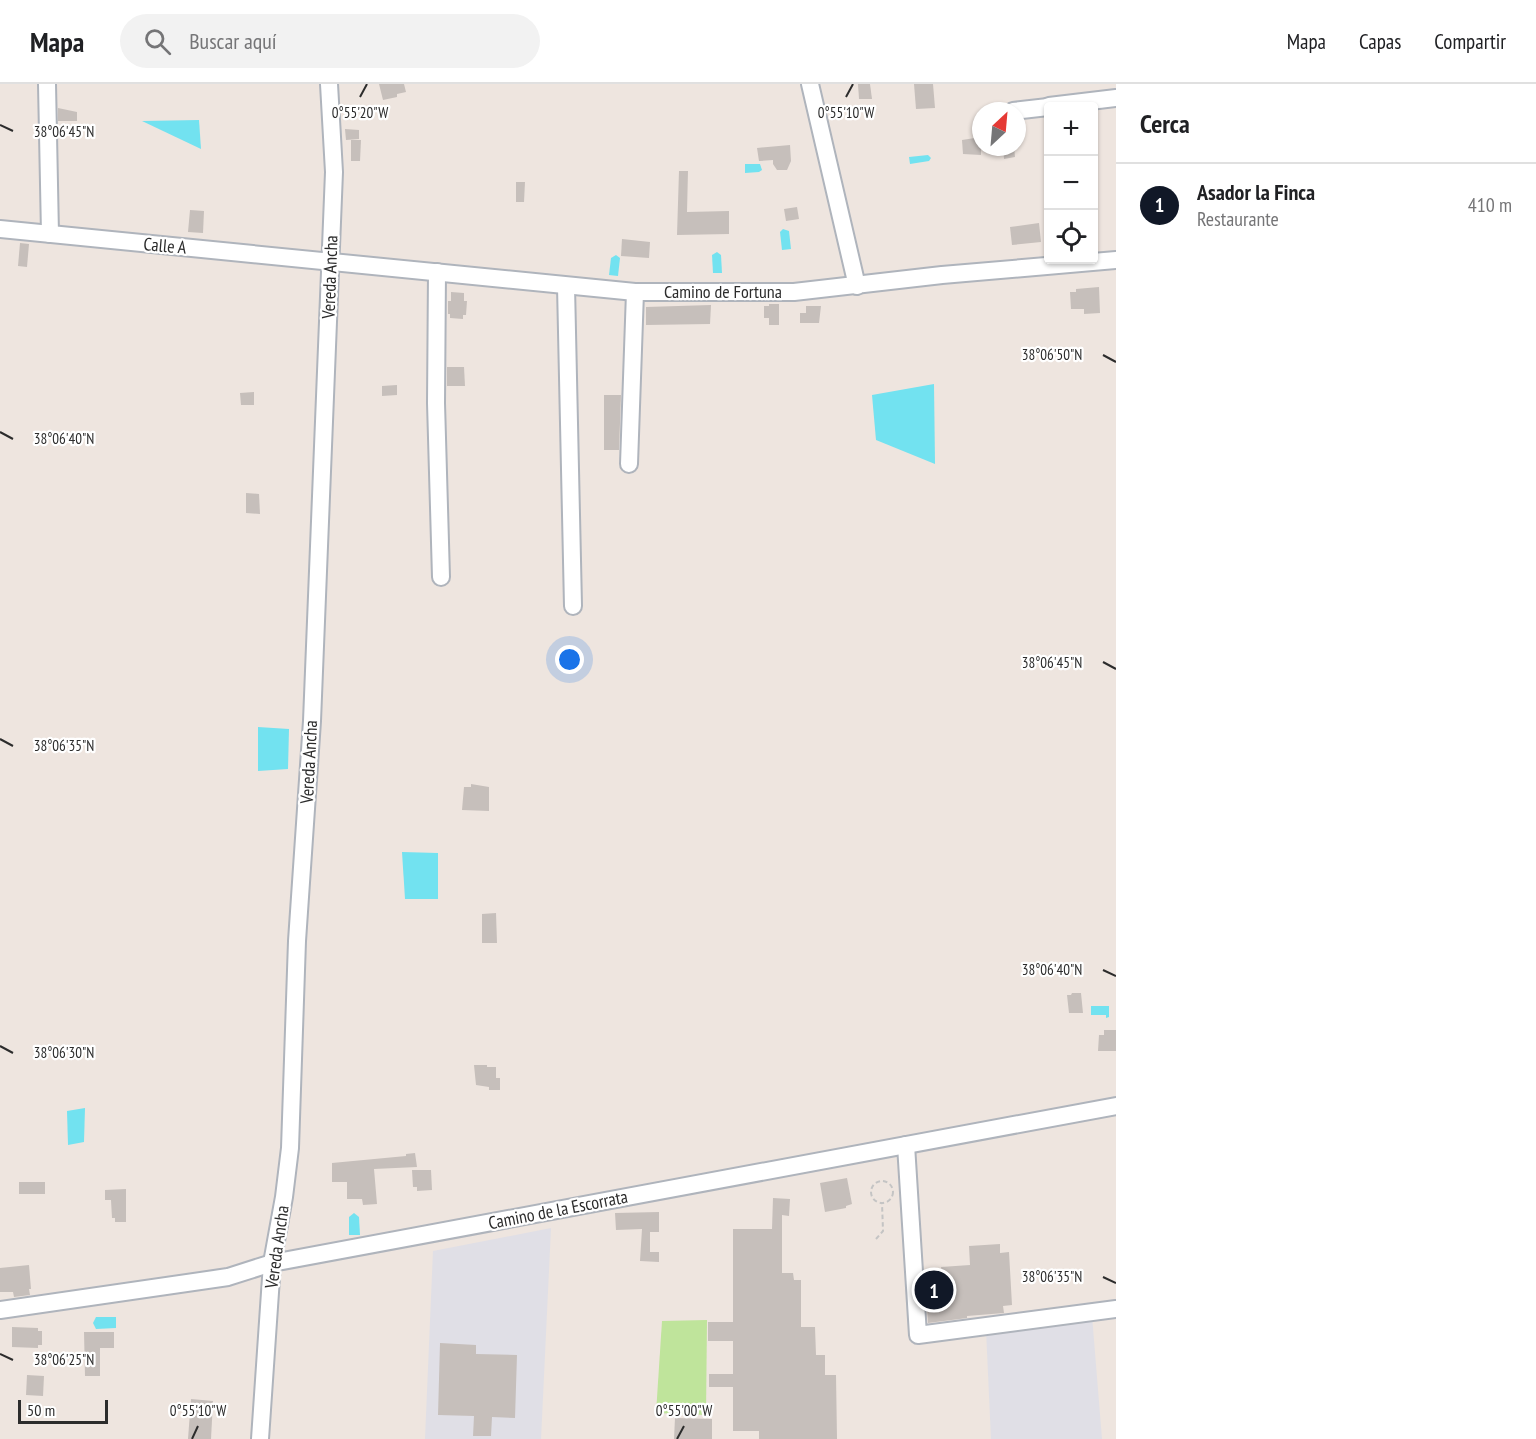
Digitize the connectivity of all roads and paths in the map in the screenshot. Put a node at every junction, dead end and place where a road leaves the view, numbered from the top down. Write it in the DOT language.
graph roads {
  1 [pos="36,84"];
  2 [pos="47,84"];
  3 [pos="329,84"];
  4 [pos="810,84"];
  5 [pos="1116,98"];
  6 [pos="1082,102"];
  7 [pos="1044,107"];
  8 [pos="1026,109"];
  9 [pos="0,230"];
  10 [pos="47,234"];
  11 [pos="1116,260"];
  12 [pos="330,261"];
  13 [pos="437,272"];
  14 [pos="566,286"];
  15 [pos="857,286"];
  16 [pos="635,292"];
  17 [pos="629,464"];
  18 [pos="441,577"];
  19 [pos="573,606"];
  20 [pos="1116,1106"];
  21 [pos="906,1145"];
  22 [pos="882,1203"];
  23 [pos="876,1239"];
  24 [pos="272,1263"];
  25 [pos="1116,1309"];
  26 [pos="0,1310"];
  27 [pos="260,1439"];
  1 -- 10 [label="street"];
  2 -- 10 [label="street"];
  3 -- 12 [label="street, Vereda Ancha"];
  4 -- 15 [label="street"];
  5 -- 6 [label="street"];
  7 -- 8 [label="street"];
  9 -- 10 [label="street, Calle A"];
  10 -- 12 [label="street, Calle A"];
  11 -- 15 [label="street, Camino de Fortuna"];
  12 -- 13 [label="street, Camino de Fortuna"];
  12 -- 24 [label="street, Vereda Ancha"];
  13 -- 14 [label="street, Camino de Fortuna"];
  13 -- 18 [label="street"];
  14 -- 16 [label="street, Camino de Fortuna"];
  14 -- 19 [label="street"];
  15 -- 16 [label="street, Camino de Fortuna"];
  16 -- 17 [label="street"];
  20 -- 21 [label="street, Camino de la Escorrata"];
  21 -- 24 [label="street, Camino de la Escorrata"];
  21 -- 25 [label="street"];
  22 -- 22 [label="path"];
  22 -- 23 [label="path"];
  24 -- 26 [label="street, Camino de la Escorrata"];
  24 -- 27 [label="street, Vereda Ancha"];
}
